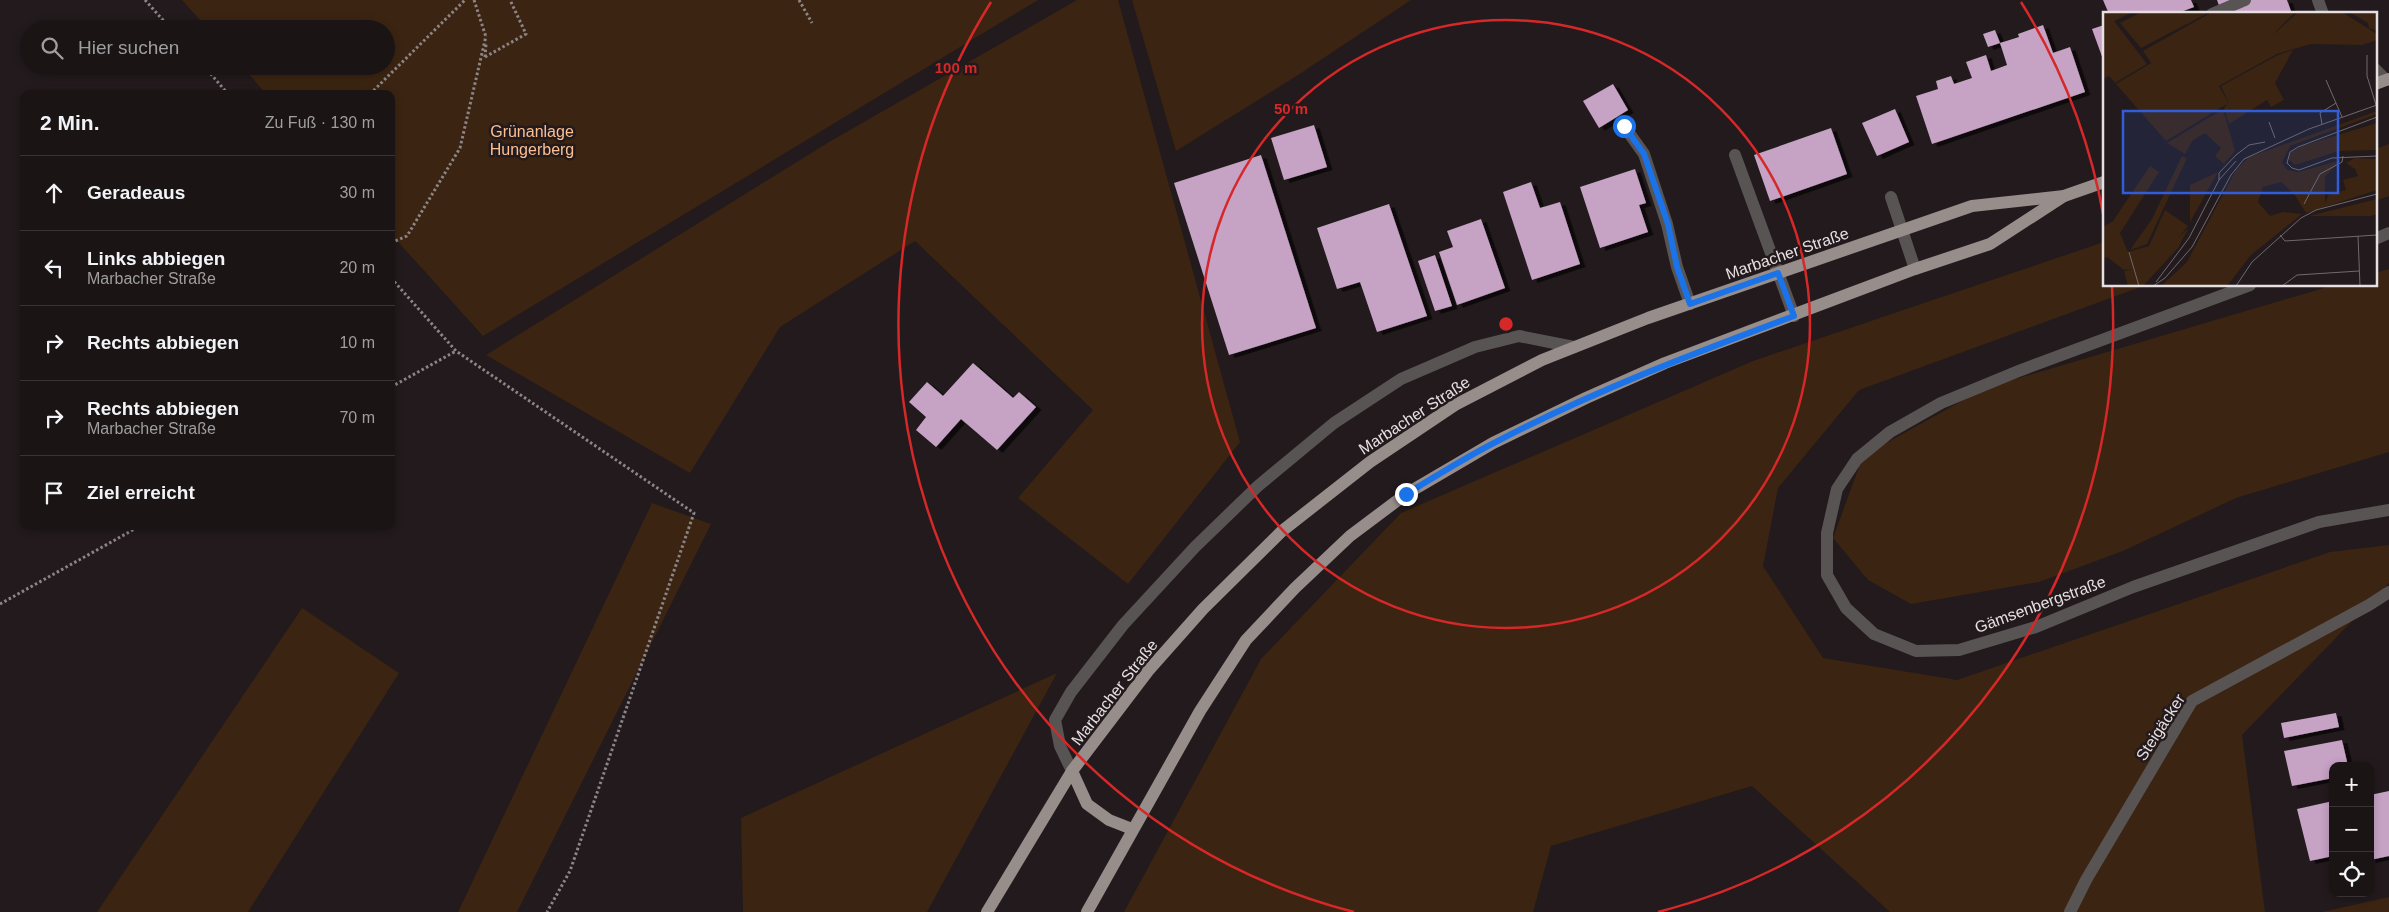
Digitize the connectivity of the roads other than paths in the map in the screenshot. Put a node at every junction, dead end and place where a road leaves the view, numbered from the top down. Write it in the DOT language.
graph roads {
  1 [pos="2245,0"];
  2 [pos="2318,0"];
  3 [pos="2217,12"];
  4 [pos="2322,12"];
  5 [pos="2376,70"];
  6 [pos="2384,81"];
  7 [pos="1624,126"];
  8 [pos="1735,155"];
  9 [pos="2103,182"];
  10 [pos="2064,196"];
  11 [pos="1892,197"];
  12 [pos="1903,230"];
  13 [pos="2389,233"];
  14 [pos="2376,238"];
  15 [pos="1915,269"];
  16 [pos="1778,273"];
  17 [pos="2247,286"];
  18 [pos="1690,304"];
  19 [pos="1794,316"];
  20 [pos="1574,347"];
  21 [pos="2389,510"];
  22 [pos="2389,592"];
  23 [pos="1072,771"];
  24 [pos="1132,829"];
  25 [pos="987,912"];
  26 [pos="1087,912"];
  27 [pos="2070,912"];
  1 -- 3 [label="street"];
  2 -- 4 [label="street"];
  5 -- 6 [label="street"];
  7 -- 18 [label="street"];
  8 -- 16 [label="street"];
  9 -- 10 [label="main road, Marbacher Straße"];
  10 -- 12 [label="main road, Marbacher Straße"];
  10 -- 15 [label="main road, Marbacher Straße"];
  11 -- 12 [label="street"];
  12 -- 15 [label="street"];
  12 -- 16 [label="main road, Marbacher Straße"];
  13 -- 14 [label="street"];
  15 -- 19 [label="main road, Marbacher Straße"];
  16 -- 18 [label="main road, Marbacher Straße"];
  16 -- 19 [label="street"];
  17 -- 21 [label="street, Gämsenbergstraße"];
  18 -- 20 [label="main road, Marbacher Straße"];
  19 -- 24 [label="main road, Marbacher Straße"];
  20 -- 23 [label="main road, Marbacher Straße"];
  20 -- 23 [label="street"];
  22 -- 27 [label="street, Steigäcker"];
  23 -- 24 [label="main road"];
  23 -- 25 [label="main road, Marbacher Straße"];
  24 -- 26 [label="main road, Marbacher Straße"];
}
